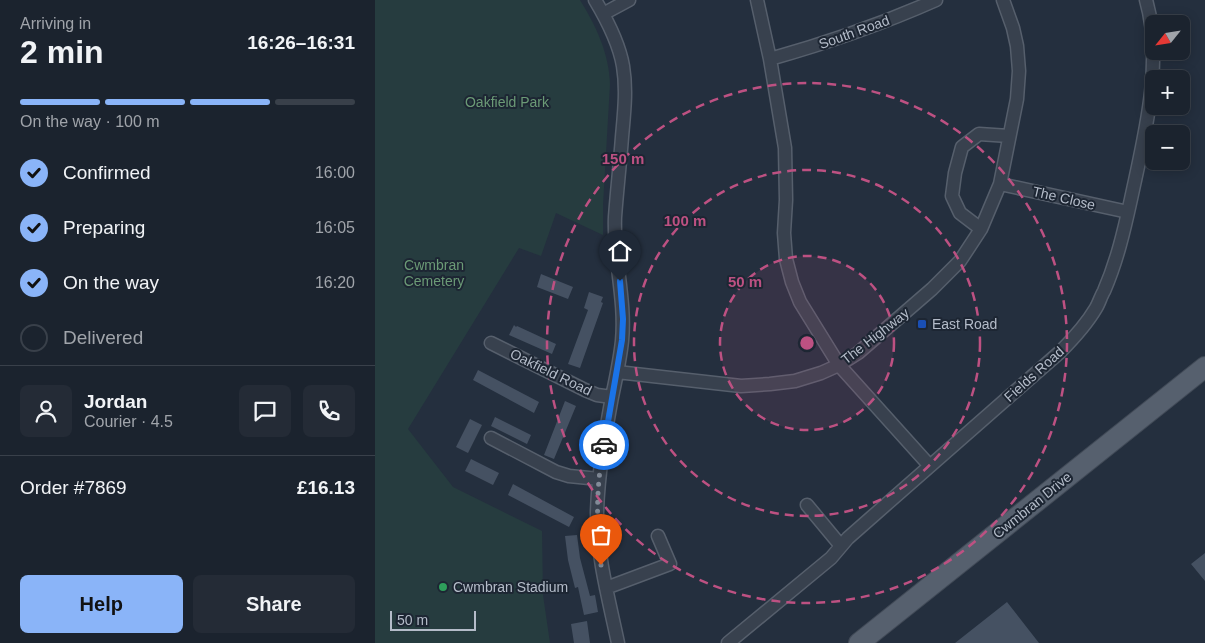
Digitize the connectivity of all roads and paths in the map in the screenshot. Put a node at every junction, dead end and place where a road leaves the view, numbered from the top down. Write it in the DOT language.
graph roads {
  1 [pos="595,0"];
  2 [pos="629,0"];
  3 [pos="757,0"];
  4 [pos="936,0"];
  5 [pos="1003,0"];
  6 [pos="1146,0"];
  7 [pos="603,14"];
  8 [pos="770,59"];
  9 [pos="1009,136"];
  10 [pos="1000,184"];
  11 [pos="1128,212"];
  12 [pos="981,229"];
  13 [pos="491,343"];
  14 [pos="839,365"];
  15 [pos="1205,367"];
  16 [pos="617,372"];
  17 [pos="612,397"];
  18 [pos="491,438"];
  19 [pos="929,465"];
  20 [pos="599,479"];
  21 [pos="807,505"];
  22 [pos="658,536"];
  23 [pos="841,546"];
  24 [pos="606,588"];
  25 [pos="618,643"];
  26 [pos="728,643"];
  27 [pos="859,643"];
  1 -- 7 [label="street, Oakfield Road"];
  2 -- 7 [label="street"];
  3 -- 8 [label="street"];
  4 -- 8 [label="street, South Road"];
  5 -- 9 [label="street, The Highway"];
  6 -- 11 [label="street, Fields Road"];
  7 -- 16 [label="street, Oakfield Road"];
  8 -- 14 [label="street"];
  9 -- 10 [label="street, The Highway"];
  9 -- 12 [label="street"];
  10 -- 11 [label="street, The Close"];
  10 -- 12 [label="street, The Highway"];
  11 -- 19 [label="street, Fields Road"];
  12 -- 14 [label="street, The Highway"];
  13 -- 17 [label="street, Oakfield Road"];
  14 -- 16 [label="street, The Highway"];
  14 -- 19 [label="street"];
  15 -- 27 [label="main road, Cwmbran Drive"];
  16 -- 17 [label="street, Oakfield Road"];
  17 -- 20 [label="street, Oakfield Road"];
  18 -- 20 [label="street"];
  19 -- 23 [label="street, Fields Road"];
  20 -- 24 [label="street, Oakfield Road"];
  21 -- 23 [label="street"];
  22 -- 24 [label="street"];
  23 -- 26 [label="street, Fields Road"];
  24 -- 25 [label="street, Oakfield Road"];
}
